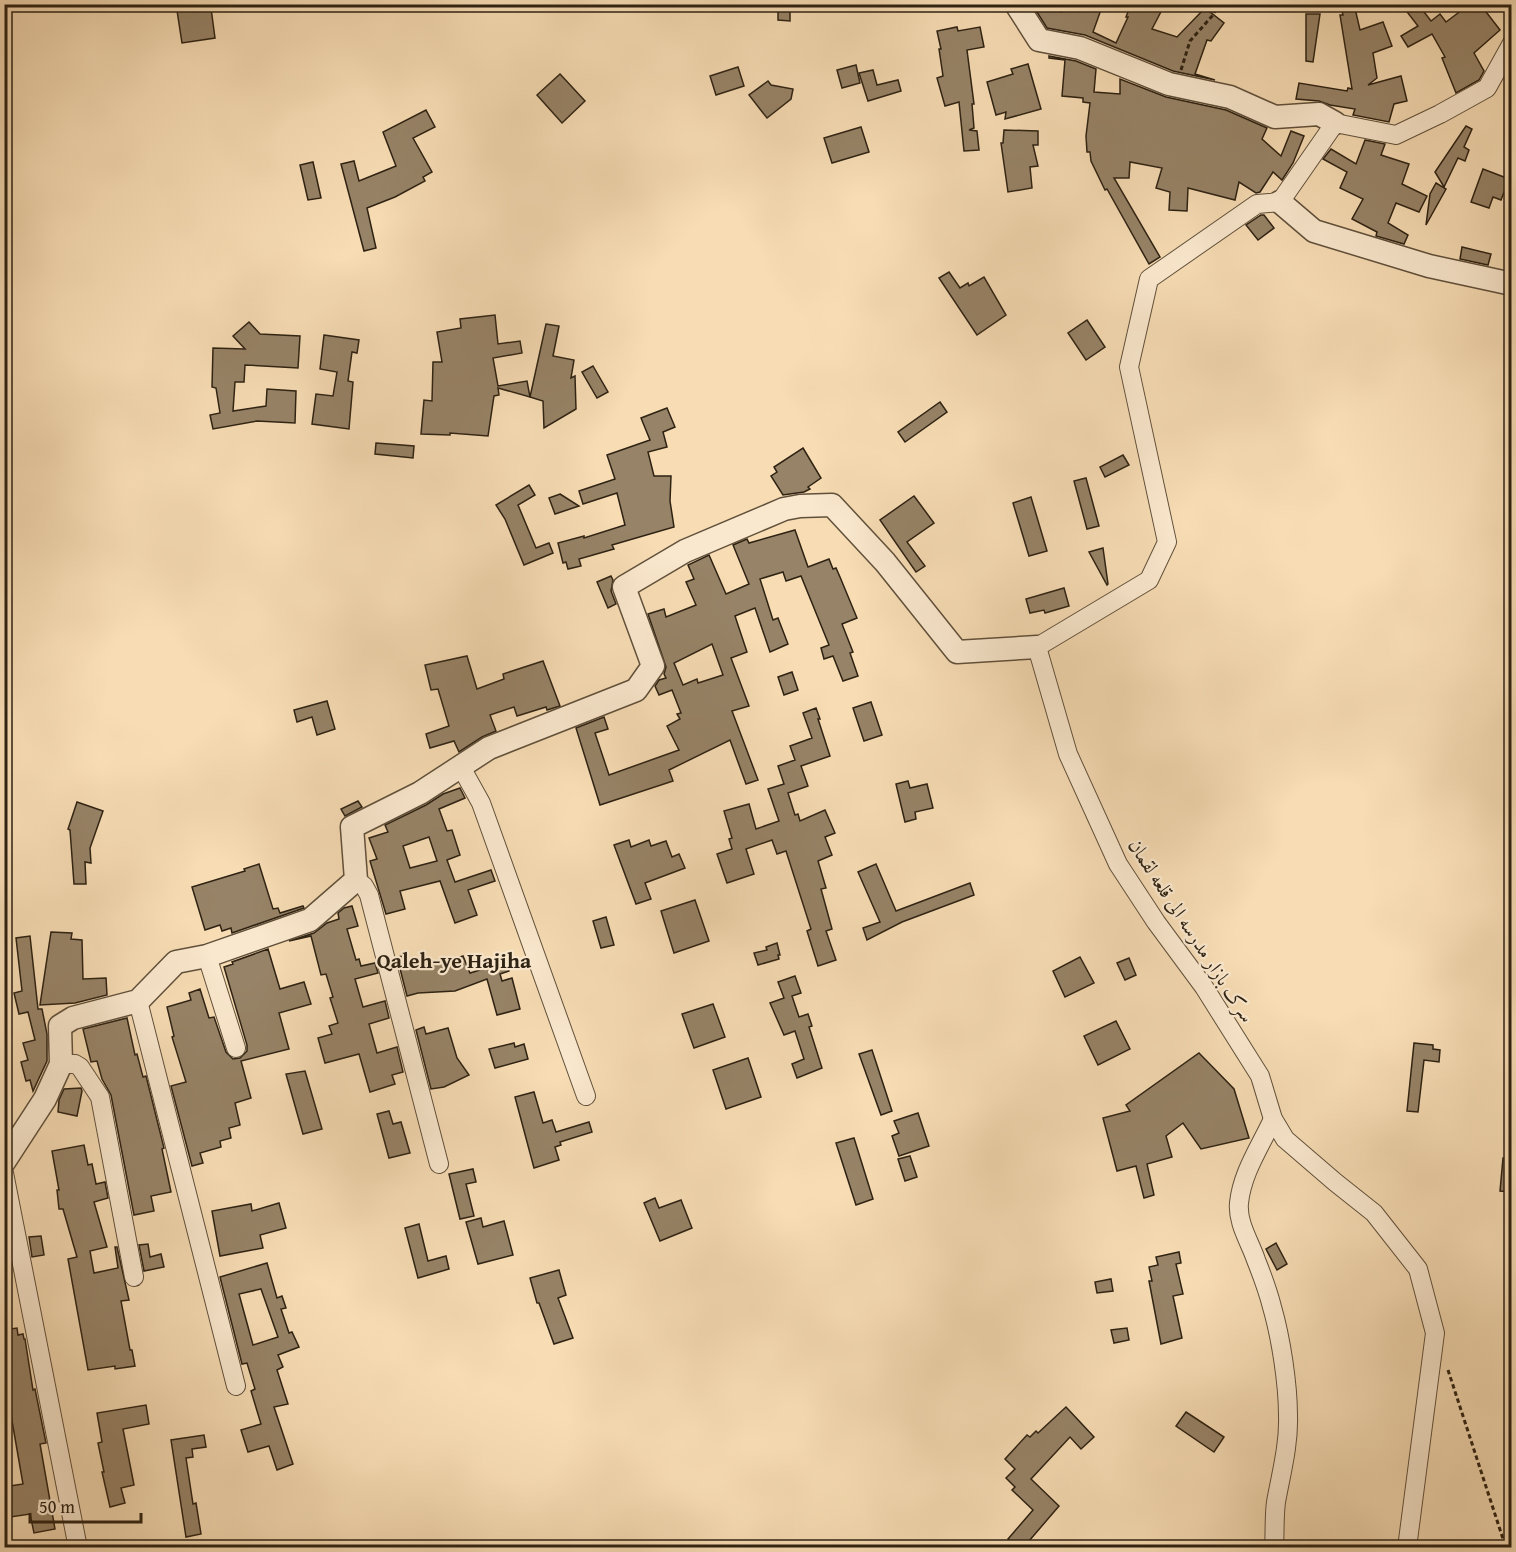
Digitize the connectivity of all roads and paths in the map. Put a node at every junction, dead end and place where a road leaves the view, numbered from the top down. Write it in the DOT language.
graph roads {
  1 [pos="1016,4"];
  2 [pos="1218,4"];
  3 [pos="1512,43"];
  4 [pos="1176,86"];
  5 [pos="1335,123"];
  6 [pos="1280,202"];
  7 [pos="1512,284"];
  8 [pos="1037,647"];
  9 [pos="461,767"];
  10 [pos="356,880"];
  11 [pos="207,956"];
  12 [pos="138,1001"];
  13 [pos="236,1048"];
  14 [pos="61,1064"];
  15 [pos="586,1096"];
  16 [pos="1273,1119"];
  17 [pos="4,1162"];
  18 [pos="439,1164"];
  19 [pos="4,1173"];
  20 [pos="134,1277"];
  21 [pos="1447,1367"];
  22 [pos="236,1386"];
  23 [pos="78,1548"];
  24 [pos="1274,1548"];
  25 [pos="1407,1548"];
  26 [pos="1506,1548"];
  1 -- 4 [label="street"];
  2 -- 4 [label="path"];
  3 -- 5 [label="street"];
  4 -- 5 [label="street"];
  5 -- 6 [label="street"];
  6 -- 7 [label="street"];
  6 -- 8 [label="street"];
  8 -- 9 [label="street"];
  8 -- 16 [label="street, سرک بازار مدرسه الی قلعه لقمان"];
  9 -- 10 [label="street"];
  9 -- 15 [label="street"];
  10 -- 11 [label="street"];
  10 -- 18 [label="street"];
  11 -- 12 [label="street"];
  11 -- 13 [label="street"];
  12 -- 14 [label="street"];
  12 -- 22 [label="street"];
  14 -- 17 [label="street"];
  14 -- 20 [label="street"];
  16 -- 24 [label="street"];
  16 -- 25 [label="street, سرک بازار مدرسه الی قلعه لقمان"];
  19 -- 23 [label="street"];
  21 -- 26 [label="path"];
}
